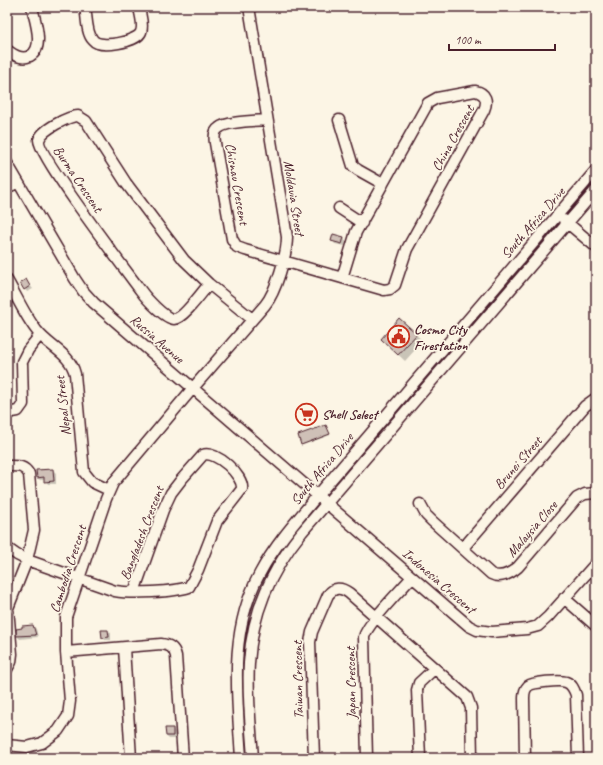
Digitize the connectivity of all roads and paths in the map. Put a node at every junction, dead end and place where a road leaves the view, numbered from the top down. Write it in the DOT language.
graph roads {
  1 [pos="32,7"];
  2 [pos="85,7"];
  3 [pos="139,7"];
  4 [pos="249,7"];
  5 [pos="7,50"];
  6 [pos="267,120"];
  7 [pos="339,120"];
  8 [pos="7,163"];
  9 [pos="596,170"];
  10 [pos="18,182"];
  11 [pos="383,184"];
  12 [pos="7,188"];
  13 [pos="596,190"];
  14 [pos="339,208"];
  15 [pos="557,215"];
  16 [pos="362,223"];
  17 [pos="568,224"];
  18 [pos="596,248"];
  19 [pos="282,261"];
  20 [pos="342,278"];
  21 [pos="209,284"];
  22 [pos="8,287"];
  23 [pos="252,319"];
  24 [pos="40,335"];
  25 [pos="193,388"];
  26 [pos="596,398"];
  27 [pos="7,413"];
  28 [pos="7,466"];
  29 [pos="109,490"];
  30 [pos="596,494"];
  31 [pos="318,495"];
  32 [pos="327,503"];
  33 [pos="420,504"];
  34 [pos="7,548"];
  35 [pos="463,548"];
  36 [pos="27,560"];
  37 [pos="596,563"];
  38 [pos="412,577"];
  39 [pos="79,578"];
  40 [pos="134,592"];
  41 [pos="564,598"];
  42 [pos="8,608"];
  43 [pos="377,617"];
  44 [pos="596,626"];
  45 [pos="124,648"];
  46 [pos="66,652"];
  47 [pos="7,669"];
  48 [pos="434,669"];
  49 [pos="7,745"];
  50 [pos="130,758"];
  51 [pos="183,758"];
  52 [pos="241,758"];
  53 [pos="253,758"];
  54 [pos="314,758"];
  55 [pos="367,758"];
  56 [pos="420,758"];
  57 [pos="472,758"];
  58 [pos="525,758"];
  59 [pos="578,758"];
  1 -- 5 [label="street"];
  2 -- 3 [label="street"];
  4 -- 6 [label="street, Moldavia Street"];
  6 -- 19 [label="street, Moldavia Street"];
  6 -- 19 [label="street, Chisnau Crescent"];
  7 -- 11 [label="street"];
  8 -- 10 [label="street, Russia Avenue"];
  9 -- 15 [label="street, South Africa Drive"];
  10 -- 12 [label="street"];
  10 -- 25 [label="street, Russia Avenue"];
  11 -- 16 [label="street, China Crescent"];
  11 -- 20 [label="street, China Crescent"];
  13 -- 17 [label="street, South Africa Drive"];
  14 -- 16 [label="street"];
  15 -- 17 [label="street"];
  15 -- 31 [label="street, South Africa Drive"];
  16 -- 20 [label="street, China Crescent"];
  17 -- 18 [label="street"];
  17 -- 32 [label="street, South Africa Drive"];
  19 -- 20 [label="street, China Crescent"];
  19 -- 23 [label="street, Moldavia Street"];
  21 -- 21 [label="street, Burma Crescent"];
  21 -- 23 [label="street, Burma Crescent"];
  22 -- 24 [label="street, Nepal Street"];
  23 -- 25 [label="street, Moldavia Street"];
  24 -- 27 [label="street"];
  24 -- 29 [label="street, Nepal Street"];
  25 -- 29 [label="street, Cambodia Crescent"];
  25 -- 31 [label="street, Russia Avenue"];
  26 -- 35 [label="street, Brunei Street"];
  28 -- 36 [label="street"];
  29 -- 39 [label="street, Cambodia Crescent"];
  30 -- 35 [label="street, Malaysia Close"];
  31 -- 32 [label="street, Russia Avenue"];
  31 -- 52 [label="street, South Africa Drive"];
  32 -- 38 [label="street, Indonesia Crescent"];
  32 -- 53 [label="street, South Africa Drive"];
  33 -- 35 [label="street, Malaysia Close"];
  34 -- 36 [label="street, Bangladesh Crescent"];
  36 -- 39 [label="street, Bangladesh Crescent"];
  36 -- 42 [label="street"];
  37 -- 41 [label="street, Indonesia Crescent"];
  38 -- 41 [label="street, Indonesia Crescent"];
  38 -- 43 [label="street, Japan Crescent"];
  39 -- 40 [label="street, Bangladesh Crescent"];
  39 -- 46 [label="street, Cambodia Crescent"];
  40 -- 40 [label="street, Bangladesh Crescent"];
  41 -- 44 [label="street"];
  42 -- 47 [label="street"];
  43 -- 48 [label="street"];
  43 -- 54 [label="street, Taiwan Crescent"];
  43 -- 55 [label="street, Japan Crescent"];
  45 -- 46 [label="street"];
  45 -- 50 [label="street"];
  45 -- 51 [label="street"];
  46 -- 49 [label="street, Cambodia Crescent"];
  48 -- 56 [label="street"];
  48 -- 57 [label="street"];
  58 -- 59 [label="street"];
}
